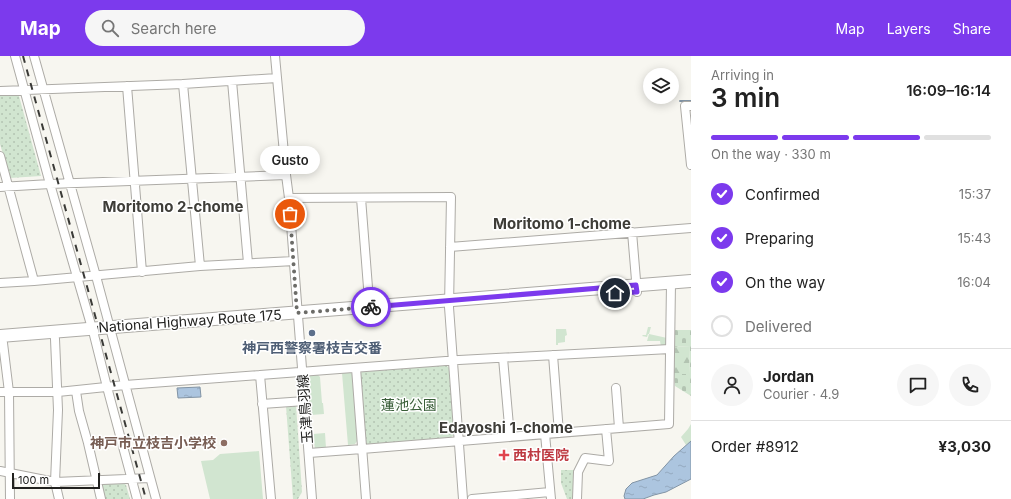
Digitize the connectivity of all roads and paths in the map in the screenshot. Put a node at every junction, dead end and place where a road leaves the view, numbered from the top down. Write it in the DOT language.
graph roads {
  1 [pos="15,56"];
  2 [pos="34,56"];
  3 [pos="275,56"];
  4 [pos="277,78"];
  5 [pos="232,81"];
  6 [pos="183,84"];
  7 [pos="127,86"];
  8 [pos="44,89"];
  9 [pos="24,90"];
  10 [pos="0,91"];
  11 [pos="691,106"];
  12 [pos="0,156"];
  13 [pos="690,165"];
  14 [pos="286,175"];
  15 [pos="241,177"];
  16 [pos="192,179"];
  17 [pos="134,182"];
  18 [pos="50,184"];
  19 [pos="70,184"];
  20 [pos="4,187"];
  21 [pos="289,198"];
  22 [pos="361,198"];
  23 [pos="691,228"];
  24 [pos="632,232"];
  25 [pos="450,247"];
  26 [pos="294,260"];
  27 [pos="248,263"];
  28 [pos="200,266"];
  29 [pos="142,272"];
  30 [pos="96,276"];
  31 [pos="78,277"];
  32 [pos="34,281"];
  33 [pos="691,281"];
  34 [pos="0,283"];
  35 [pos="671,286"];
  36 [pos="691,288"];
  37 [pos="637,289"];
  38 [pos="449,304"];
  39 [pos="370,310"];
  40 [pos="298,316"];
  41 [pos="111,331"];
  42 [pos="93,332"];
  43 [pos="54,335"];
  44 [pos="1,341"];
  45 [pos="670,349"];
  46 [pos="553,356"];
  47 [pos="503,358"];
  48 [pos="453,360"];
  49 [pos="356,368"];
  50 [pos="302,372"];
  51 [pos="260,375"];
  52 [pos="125,386"];
  53 [pos="107,387"];
  54 [pos="616,388"];
  55 [pos="76,390"];
  56 [pos="0,392"];
  57 [pos="9,392"];
  58 [pos="58,392"];
  59 [pos="305,401"];
  60 [pos="262,404"];
  61 [pos="619,428"];
  62 [pos="606,429"];
  63 [pos="559,433"];
  64 [pos="545,434"];
  65 [pos="510,437"];
  66 [pos="459,440"];
  67 [pos="362,449"];
  68 [pos="309,452"];
  69 [pos="0,471"];
  70 [pos="9,473"];
  71 [pos="150,478"];
  72 [pos="132,479"];
  73 [pos="96,480"];
  74 [pos="54,482"];
  75 [pos="551,496"];
  76 [pos="10,499"];
  77 [pos="59,499"];
  78 [pos="101,499"];
  79 [pos="137,499"];
  80 [pos="156,499"];
  81 [pos="270,499"];
  82 [pos="312,499"];
  83 [pos="366,499"];
  84 [pos="463,499"];
  85 [pos="472,499"];
  86 [pos="577,499"];
  1 -- 9 [label="street"];
  2 -- 8 [label="street"];
  3 -- 4 [label="street, 玉津鳥羽線"];
  4 -- 5 [label="street"];
  4 -- 14 [label="street, 玉津鳥羽線"];
  5 -- 6 [label="street"];
  5 -- 15 [label="street"];
  6 -- 7 [label="street"];
  6 -- 16 [label="street"];
  7 -- 8 [label="street"];
  7 -- 17 [label="street"];
  8 -- 9 [label="street"];
  8 -- 19 [label="street"];
  9 -- 10 [label="street"];
  9 -- 18 [label="street"];
  11 -- 13 [label="street"];
  12 -- 20 [label="street"];
  14 -- 15 [label="street"];
  14 -- 21 [label="street, 玉津鳥羽線"];
  15 -- 16 [label="street"];
  15 -- 27 [label="street"];
  16 -- 17 [label="street"];
  16 -- 28 [label="street"];
  17 -- 19 [label="street"];
  17 -- 29 [label="street"];
  18 -- 19 [label="street"];
  18 -- 20 [label="street"];
  18 -- 31 [label="street"];
  19 -- 30 [label="street"];
  20 -- 32 [label="street"];
  21 -- 22 [label="street"];
  21 -- 26 [label="street, 玉津鳥羽線"];
  22 -- 25 [label="street"];
  22 -- 39 [label="street"];
  23 -- 24 [label="street"];
  24 -- 25 [label="street"];
  24 -- 37 [label="street"];
  25 -- 38 [label="street"];
  26 -- 27 [label="street"];
  26 -- 40 [label="street, 玉津鳥羽線"];
  27 -- 28 [label="street"];
  28 -- 29 [label="street"];
  29 -- 30 [label="street"];
  30 -- 31 [label="street"];
  30 -- 41 [label="street"];
  31 -- 32 [label="street"];
  31 -- 42 [label="street"];
  32 -- 34 [label="street"];
  33 -- 35 [label="highway, National Highway Route 175"];
  35 -- 36 [label="highway, National Highway Route 175"];
  35 -- 37 [label="highway, National Highway Route 175"];
  35 -- 45 [label="street"];
  37 -- 38 [label="highway, National Highway Route 175"];
  38 -- 39 [label="highway, National Highway Route 175"];
  38 -- 48 [label="street"];
  39 -- 40 [label="highway, National Highway Route 175"];
  40 -- 41 [label="highway, National Highway Route 175"];
  40 -- 50 [label="street, 玉津鳥羽線"];
  41 -- 42 [label="highway, National Highway Route 175"];
  41 -- 52 [label="street"];
  42 -- 43 [label="highway, National Highway Route 175"];
  42 -- 53 [label="street"];
  43 -- 44 [label="highway, National Highway Route 175"];
  43 -- 58 [label="street"];
  44 -- 57 [label="street"];
  45 -- 46 [label="street"];
  45 -- 61 [label="street"];
  46 -- 47 [label="street"];
  46 -- 63 [label="street"];
  47 -- 48 [label="street"];
  47 -- 65 [label="street"];
  48 -- 49 [label="street"];
  48 -- 66 [label="street"];
  49 -- 50 [label="street"];
  49 -- 67 [label="street"];
  50 -- 51 [label="street"];
  50 -- 59 [label="street, 玉津鳥羽線"];
  51 -- 52 [label="street"];
  51 -- 60 [label="street"];
  52 -- 53 [label="street"];
  52 -- 71 [label="street"];
  53 -- 55 [label="street"];
  53 -- 72 [label="street"];
  54 -- 61 [label="street"];
  55 -- 58 [label="street"];
  55 -- 73 [label="street"];
  56 -- 57 [label="street"];
  57 -- 58 [label="street"];
  57 -- 70 [label="street"];
  58 -- 74 [label="street"];
  59 -- 60 [label="street"];
  59 -- 68 [label="street, 玉津鳥羽線"];
  60 -- 81 [label="street"];
  61 -- 62 [label="street"];
  62 -- 63 [label="street"];
  62 -- 86 [label="street"];
  63 -- 64 [label="street"];
  64 -- 65 [label="street"];
  64 -- 75 [label="street"];
  65 -- 66 [label="street"];
  66 -- 67 [label="street"];
  66 -- 84 [label="street"];
  67 -- 68 [label="street"];
  67 -- 83 [label="street"];
  68 -- 82 [label="street, 玉津鳥羽線"];
  69 -- 70 [label="street"];
  70 -- 74 [label="street"];
  70 -- 76 [label="street"];
  71 -- 72 [label="street"];
  71 -- 80 [label="street"];
  72 -- 73 [label="street"];
  72 -- 79 [label="street"];
  73 -- 74 [label="street"];
  73 -- 78 [label="street"];
  74 -- 77 [label="street"];
  75 -- 85 [label="street"];
}
